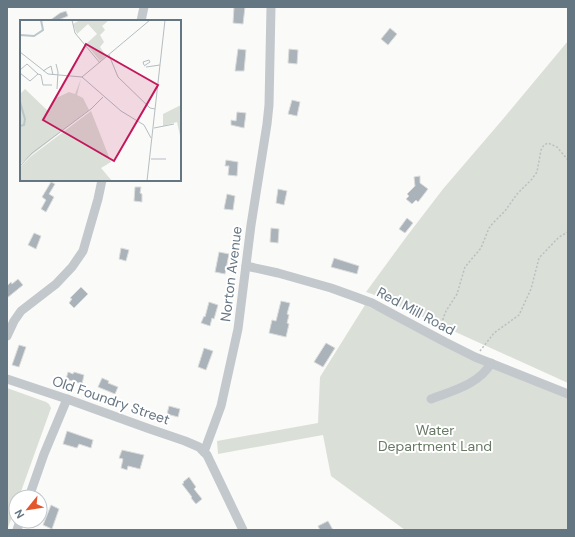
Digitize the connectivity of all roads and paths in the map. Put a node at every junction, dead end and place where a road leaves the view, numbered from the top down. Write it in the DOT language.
graph roads {
  1 [pos="144,7"];
  2 [pos="271,7"];
  3 [pos="141,20"];
  4 [pos="568,160"];
  5 [pos="102,181"];
  6 [pos="568,232"];
  7 [pos="246,266"];
  8 [pos="7,336"];
  9 [pos="445,342"];
  10 [pos="475,357"];
  11 [pos="491,363"];
  12 [pos="7,379"];
  13 [pos="568,394"];
  14 [pos="67,399"];
  15 [pos="431,399"];
  16 [pos="204,452"];
  17 [pos="32,489"];
  18 [pos="243,530"];
  1 -- 3 [label="street"];
  2 -- 7 [label="street, Norton Avenue"];
  4 -- 9 [label="path"];
  5 -- 8 [label="street"];
  6 -- 10 [label="path"];
  7 -- 9 [label="street, Red Mill Road"];
  7 -- 16 [label="street, Norton Avenue"];
  9 -- 10 [label="street, Red Mill Road"];
  10 -- 11 [label="street, Red Mill Road"];
  11 -- 13 [label="street, Red Mill Road"];
  11 -- 15 [label="street"];
  12 -- 14 [label="street, Old Foundry Street"];
  14 -- 16 [label="street, Old Foundry Street"];
  14 -- 17 [label="street"];
  16 -- 18 [label="street"];
}
